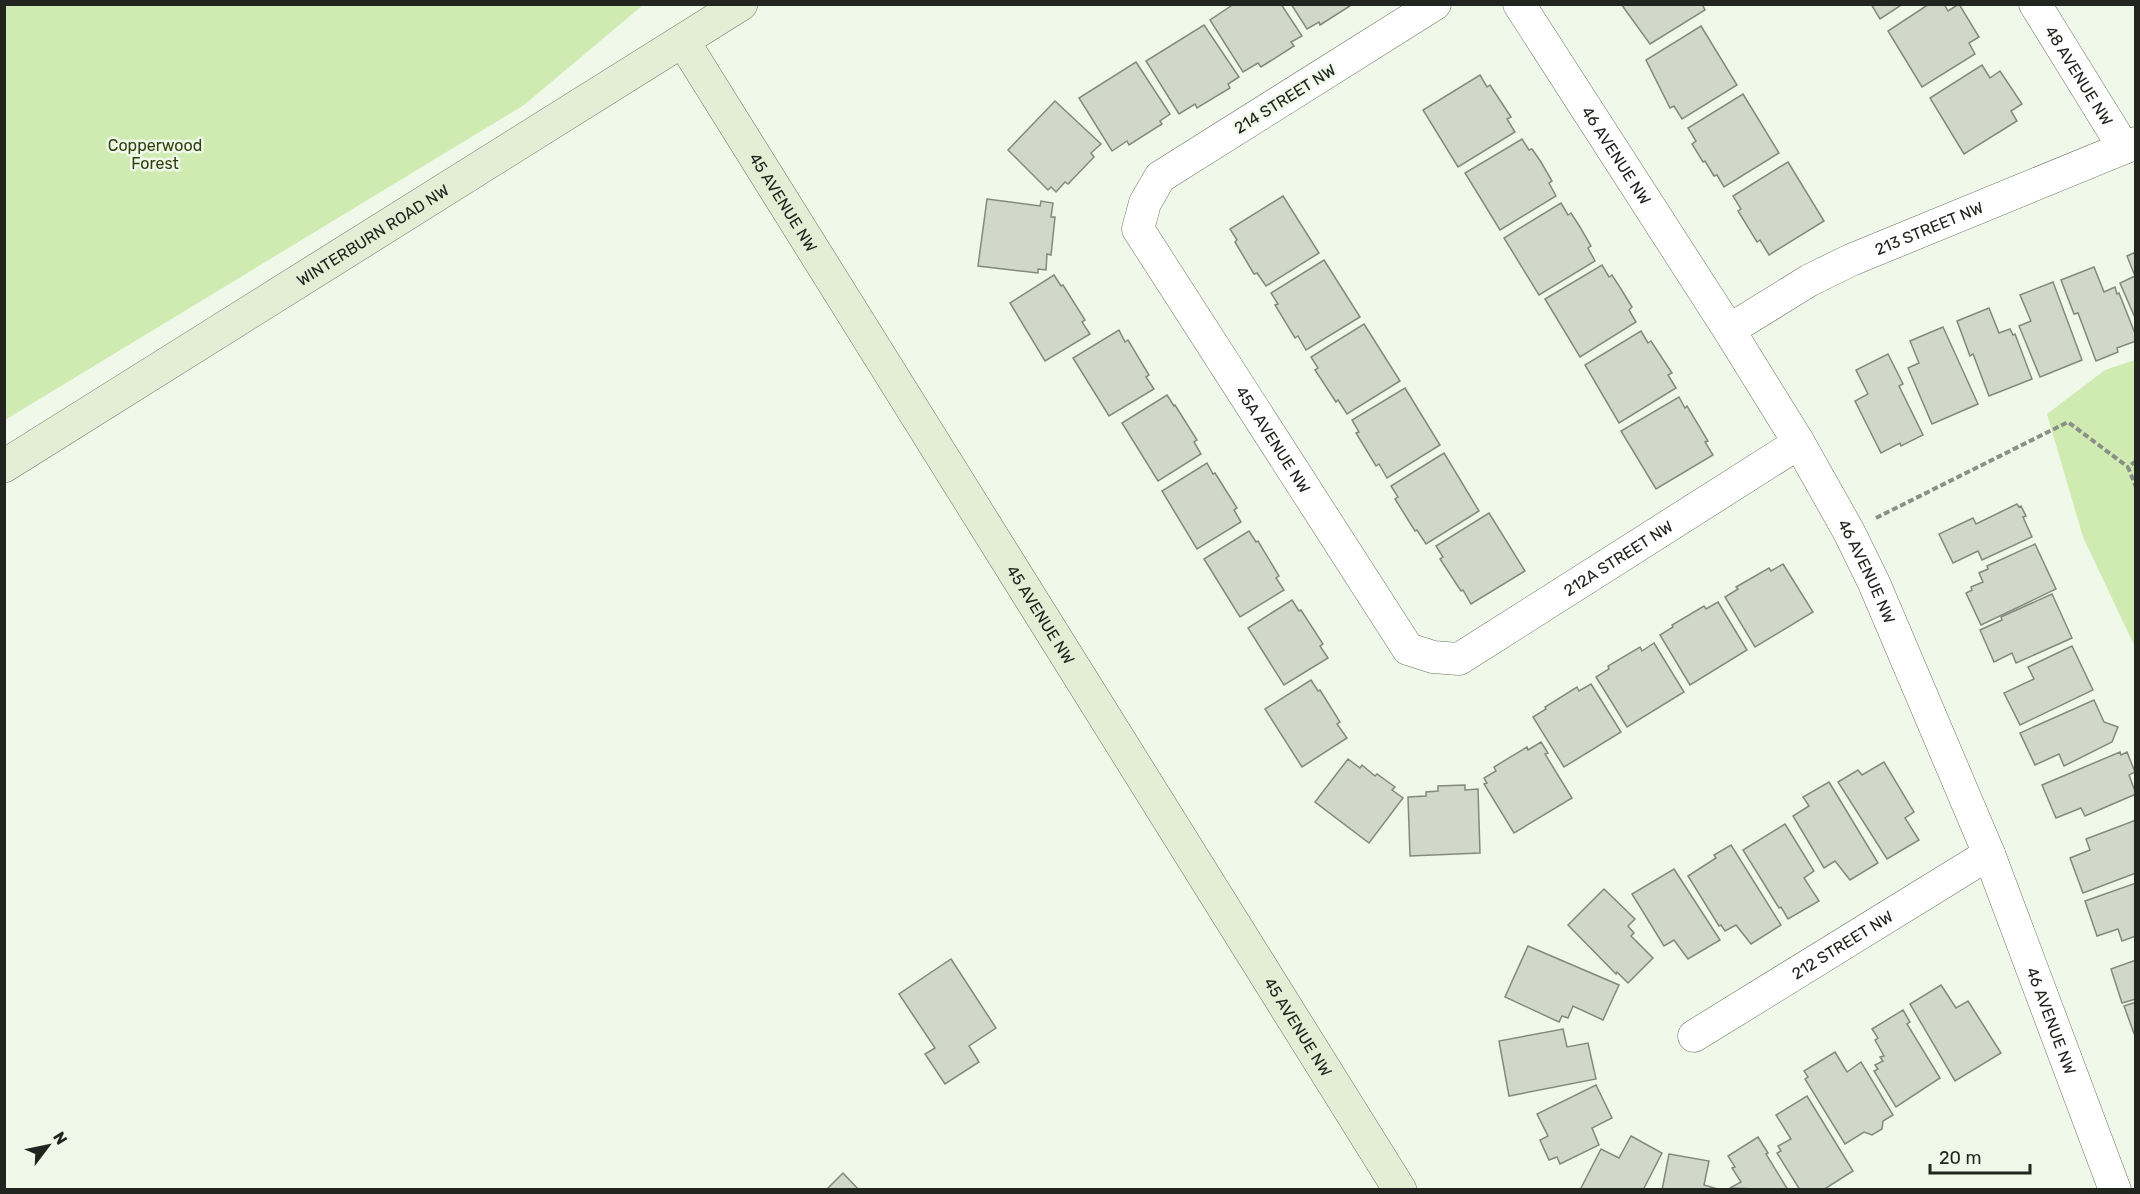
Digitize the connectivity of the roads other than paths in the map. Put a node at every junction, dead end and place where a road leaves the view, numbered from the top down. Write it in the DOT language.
graph roads {
  1 [pos="741,4"];
  2 [pos="1435,4"];
  3 [pos="1519,4"];
  4 [pos="2035,4"];
  5 [pos="683,41"];
  6 [pos="2130,145"];
  7 [pos="1145,203"];
  8 [pos="1729,330"];
  9 [pos="1799,443"];
  10 [pos="4,466"];
  11 [pos="1433,657"];
  12 [pos="1989,854"];
  13 [pos="1694,1036"];
  14 [pos="1400,1190"];
  15 [pos="2115,1190"];
  1 -- 5 [label="street, WINTERBURN ROAD NW"];
  2 -- 7 [label="street, 214 STREET NW"];
  3 -- 8 [label="street, 46 AVENUE NW"];
  4 -- 6 [label="street, 48 AVENUE NW"];
  5 -- 10 [label="street, WINTERBURN ROAD NW"];
  5 -- 14 [label="street, 45 AVENUE NW"];
  6 -- 8 [label="street, 213 STREET NW"];
  7 -- 11 [label="street, 45A AVENUE NW"];
  8 -- 9 [label="street, 46 AVENUE NW"];
  9 -- 11 [label="street, 212A STREET NW"];
  9 -- 12 [label="street, 46 AVENUE NW"];
  12 -- 13 [label="street, 212 STREET NW"];
  12 -- 15 [label="street, 46 AVENUE NW"];
}
